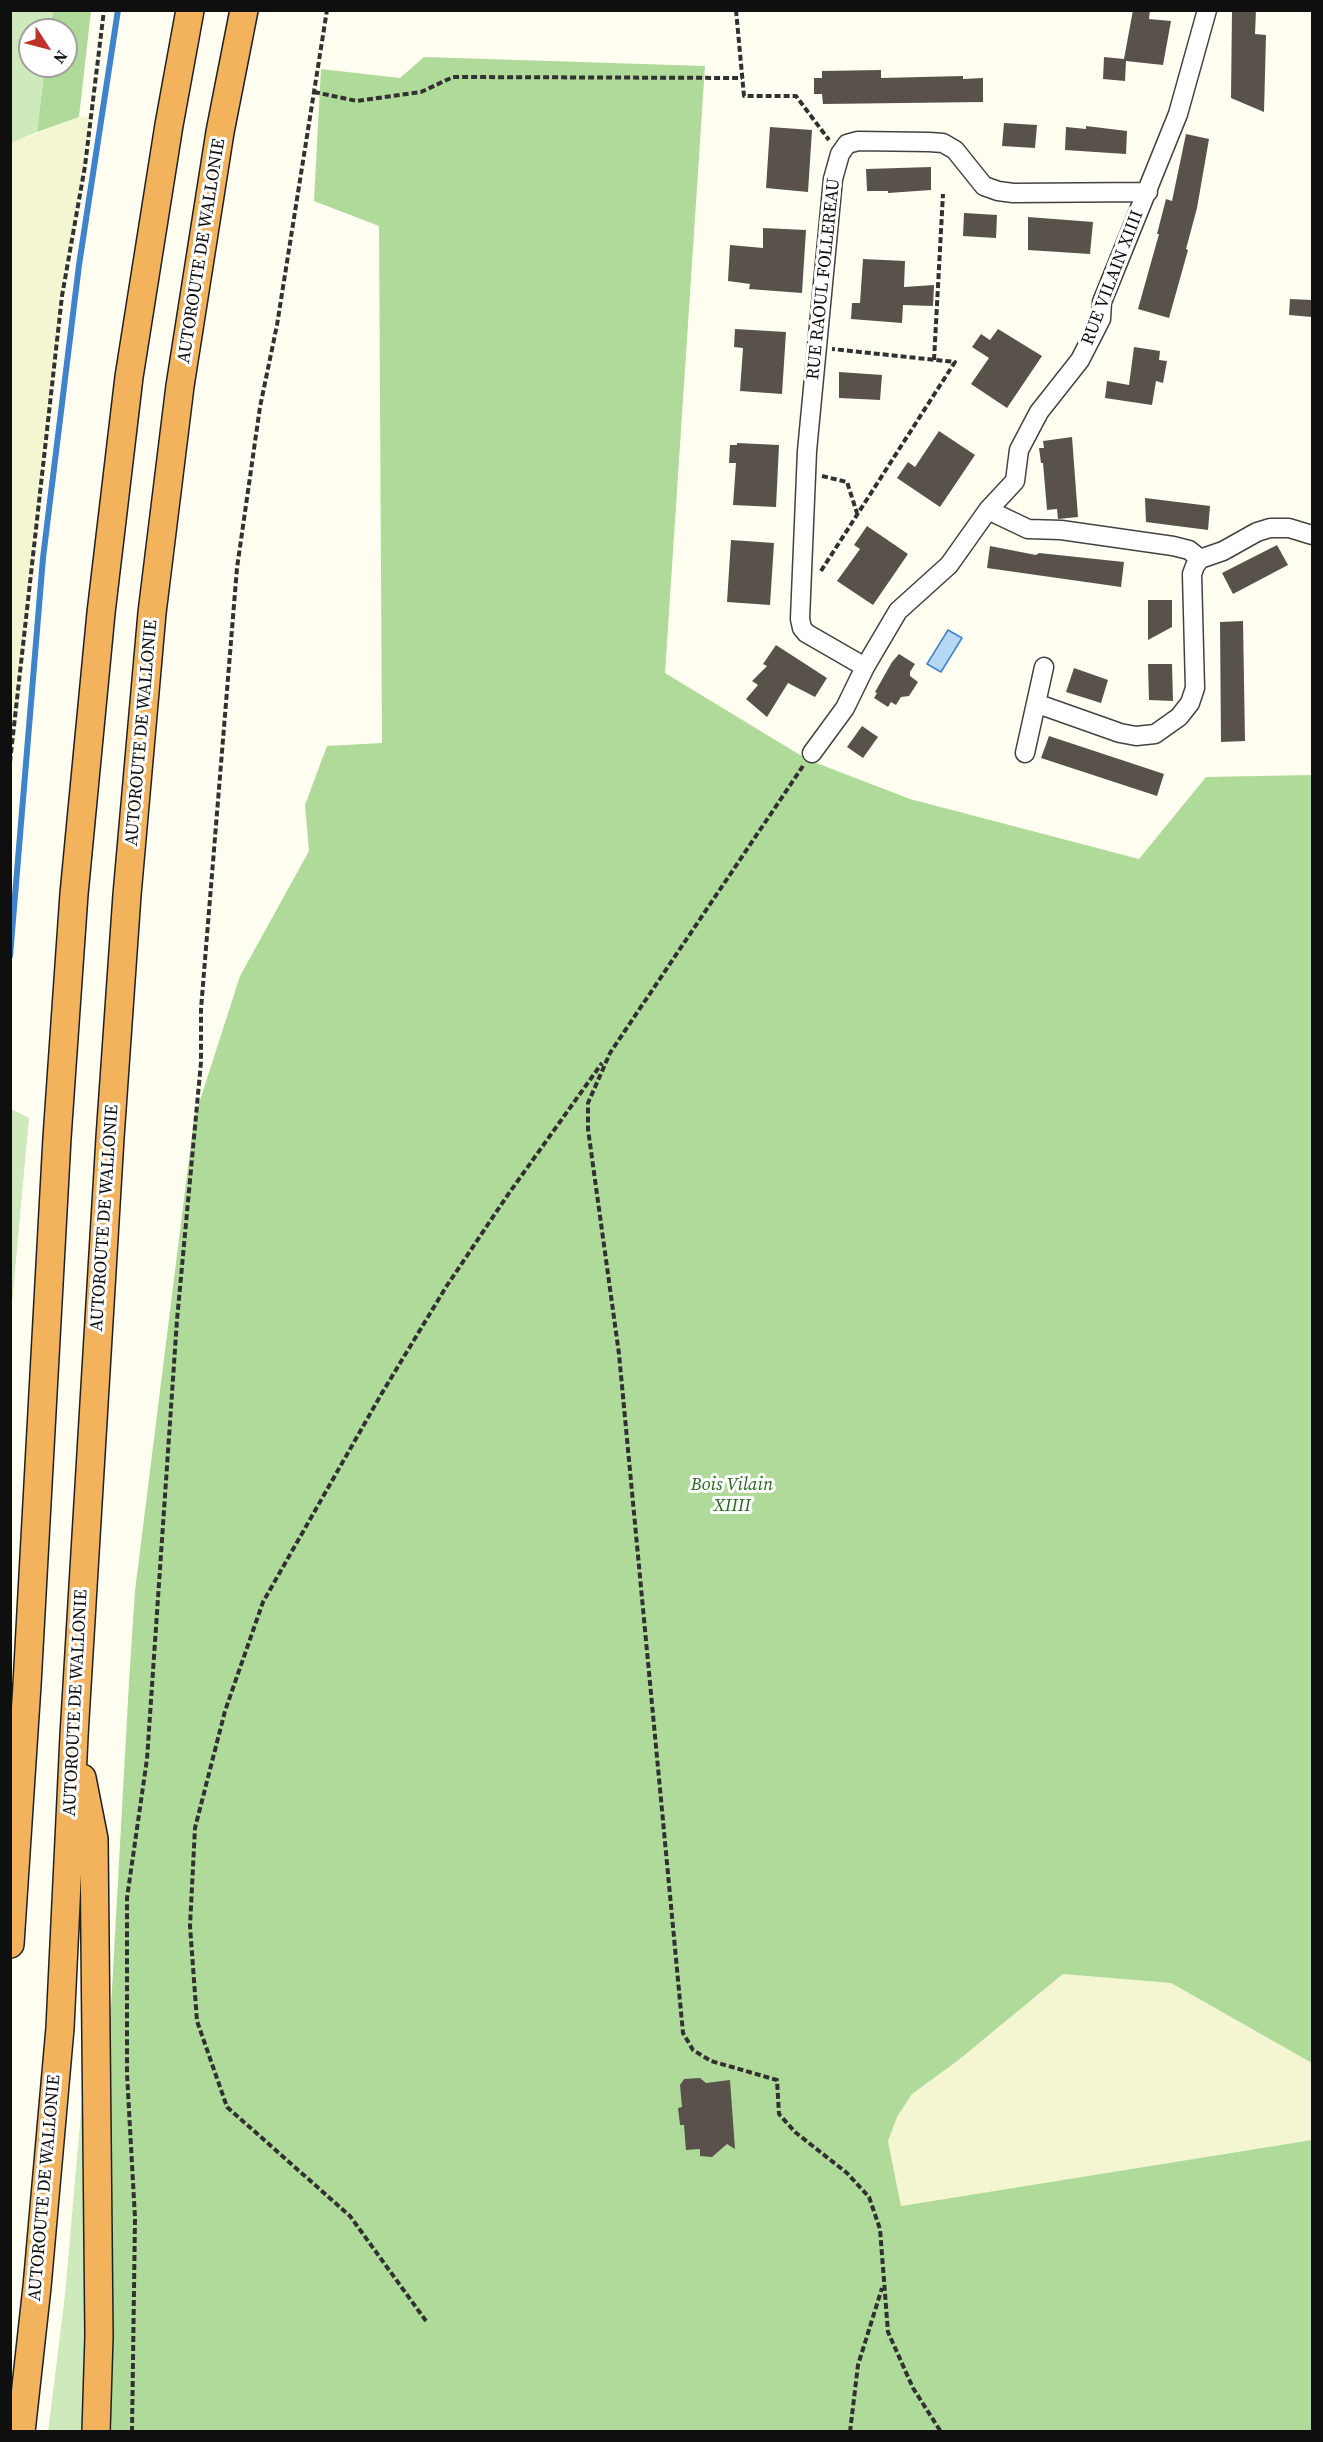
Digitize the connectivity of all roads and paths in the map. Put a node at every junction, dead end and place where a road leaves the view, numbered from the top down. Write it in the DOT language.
graph roads {
  1 [pos="104,10"];
  2 [pos="190,10"];
  3 [pos="244,10"];
  4 [pos="327,10"];
  5 [pos="736,10"];
  6 [pos="1207,10"];
  7 [pos="742,78"];
  8 [pos="314,92"];
  9 [pos="840,154"];
  10 [pos="1148,192"];
  11 [pos="943,194"];
  12 [pos="816,347"];
  13 [pos="934,360"];
  14 [pos="807,450"];
  15 [pos="988,510"];
  16 [pos="857,514"];
  17 [pos="1312,536"];
  18 [pos="1200,559"];
  19 [pos="820,572"];
  20 [pos="865,667"];
  21 [pos="1044,667"];
  22 [pos="1038,704"];
  23 [pos="812,753"];
  24 [pos="1025,753"];
  25 [pos="10,762"];
  26 [pos="610,1053"];
  27 [pos="27,1685"];
  28 [pos="74,1736"];
  29 [pos="10,1739"];
  30 [pos="10,1944"];
  31 [pos="883,2284"];
  32 [pos="426,2321"];
  33 [pos="21,2432"];
  34 [pos="96,2432"];
  35 [pos="132,2432"];
  36 [pos="850,2432"];
  37 [pos="941,2432"];
  1 -- 25 [label="path"];
  2 -- 27 [label="highway"];
  3 -- 28 [label="highway, AUTOROUTE DE WALLONIE"];
  4 -- 8 [label="path"];
  5 -- 7 [label="path"];
  6 -- 10 [label="street, RUE VILAIN XIIII"];
  7 -- 8 [label="path"];
  7 -- 9 [label="path"];
  8 -- 35 [label="path"];
  9 -- 10 [label="street, RUE RAOUL FOLLEREAU"];
  9 -- 12 [label="street, RUE RAOUL FOLLEREAU"];
  10 -- 15 [label="street, RUE VILAIN XIIII"];
  11 -- 13 [label="path"];
  12 -- 13 [label="path"];
  12 -- 14 [label="street, RUE RAOUL FOLLEREAU"];
  13 -- 16 [label="path"];
  14 -- 16 [label="path"];
  14 -- 20 [label="street, RUE RAOUL FOLLEREAU"];
  15 -- 18 [label="street"];
  15 -- 20 [label="street, RUE VILAIN XIIII"];
  16 -- 19 [label="path"];
  17 -- 18 [label="street"];
  18 -- 22 [label="street"];
  20 -- 23 [label="street, RUE VILAIN XIIII"];
  21 -- 22 [label="street"];
  22 -- 24 [label="street"];
  23 -- 26 [label="path"];
  26 -- 31 [label="path"];
  26 -- 32 [label="path"];
  27 -- 29 [label="highway"];
  27 -- 30 [label="highway"];
  28 -- 33 [label="highway, AUTOROUTE DE WALLONIE"];
  28 -- 34 [label="highway"];
  31 -- 36 [label="path"];
  31 -- 37 [label="path"];
}
